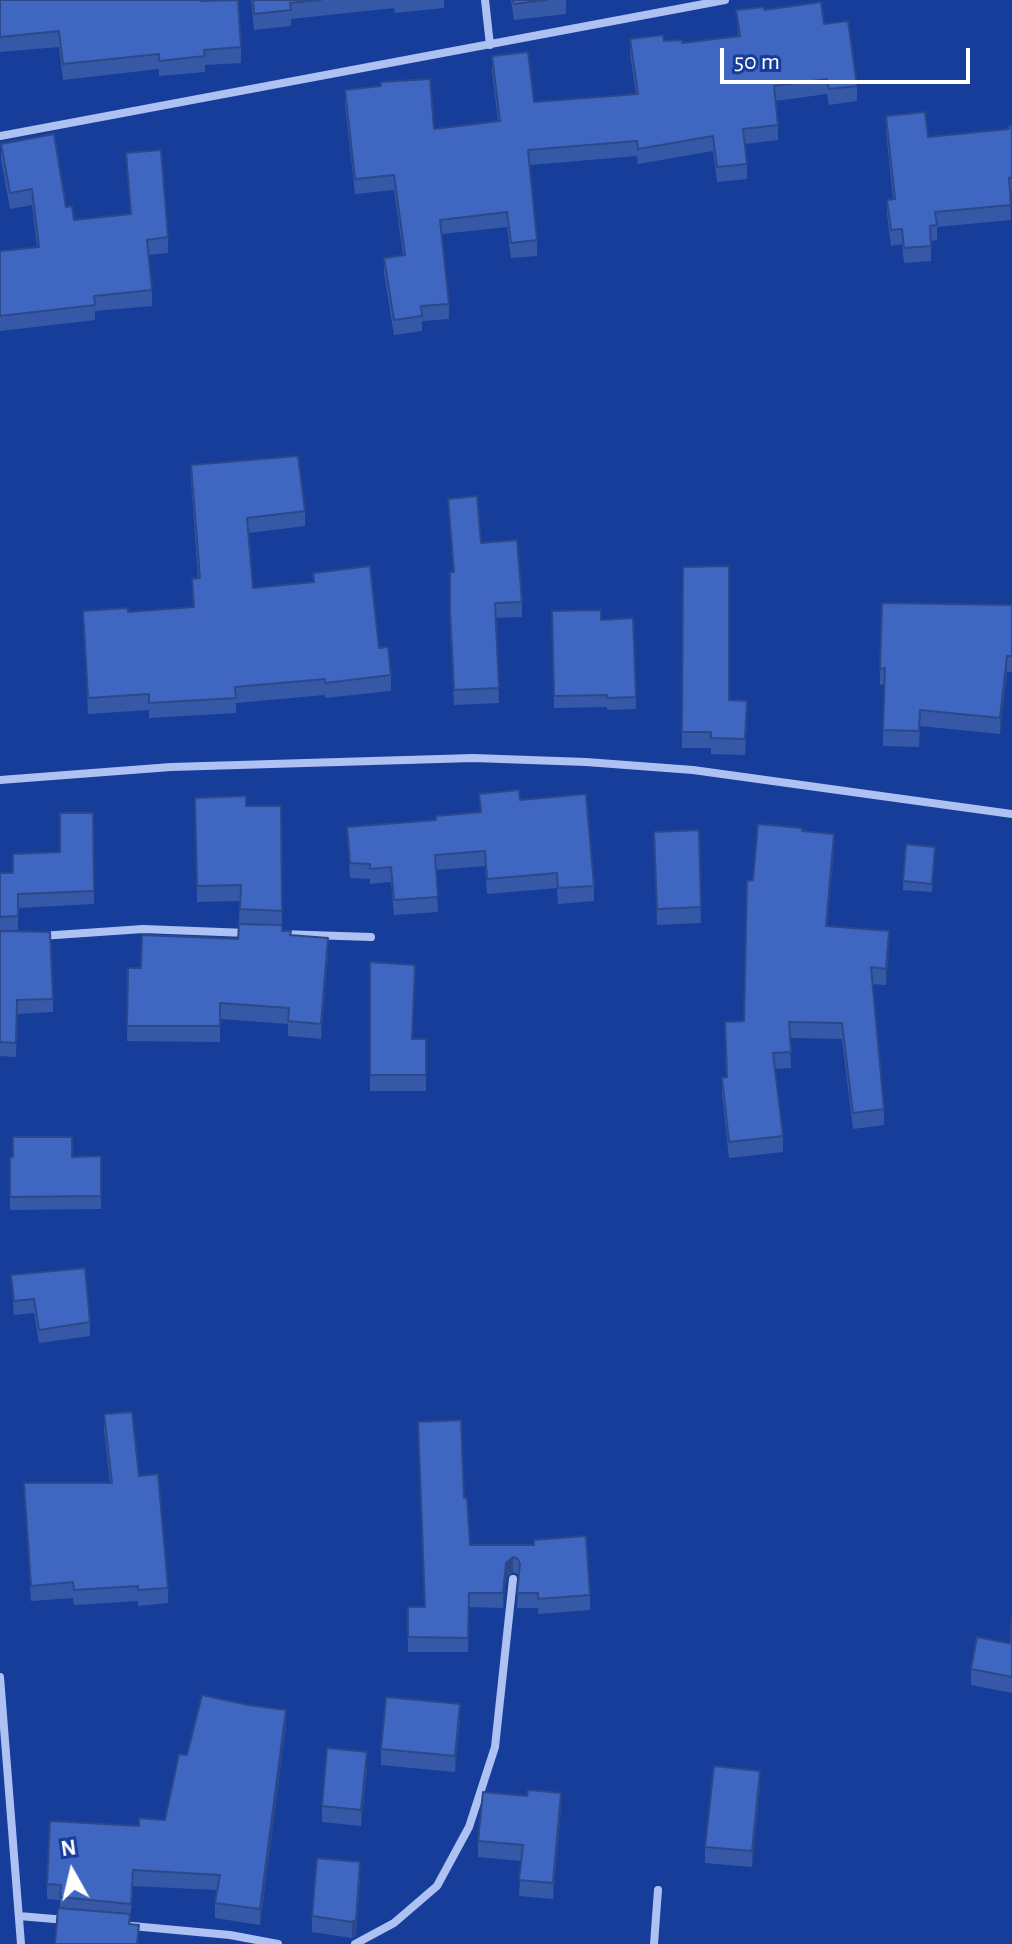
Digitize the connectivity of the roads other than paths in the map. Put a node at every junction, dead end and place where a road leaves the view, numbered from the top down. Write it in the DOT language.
graph roads {
  1 [pos="485,0"];
  2 [pos="725,0"];
  3 [pos="490,45"];
  4 [pos="0,136"];
  5 [pos="0,780"];
  6 [pos="1012,814"];
  7 [pos="26,937"];
  8 [pos="371,937"];
  9 [pos="513,1579"];
  10 [pos="0,1677"];
  11 [pos="658,1890"];
  12 [pos="19,1916"];
  13 [pos="79,1921"];
  14 [pos="124,1925"];
  15 [pos="21,1944"];
  16 [pos="278,1944"];
  17 [pos="355,1944"];
  18 [pos="654,1944"];
  1 -- 3 [label="street"];
  2 -- 3 [label="street"];
  3 -- 4 [label="street"];
  5 -- 6 [label="street"];
  7 -- 8 [label="street"];
  9 -- 17 [label="street"];
  10 -- 12 [label="street"];
  11 -- 18 [label="street"];
  12 -- 13 [label="street"];
  12 -- 15 [label="street"];
  14 -- 16 [label="street"];
}
